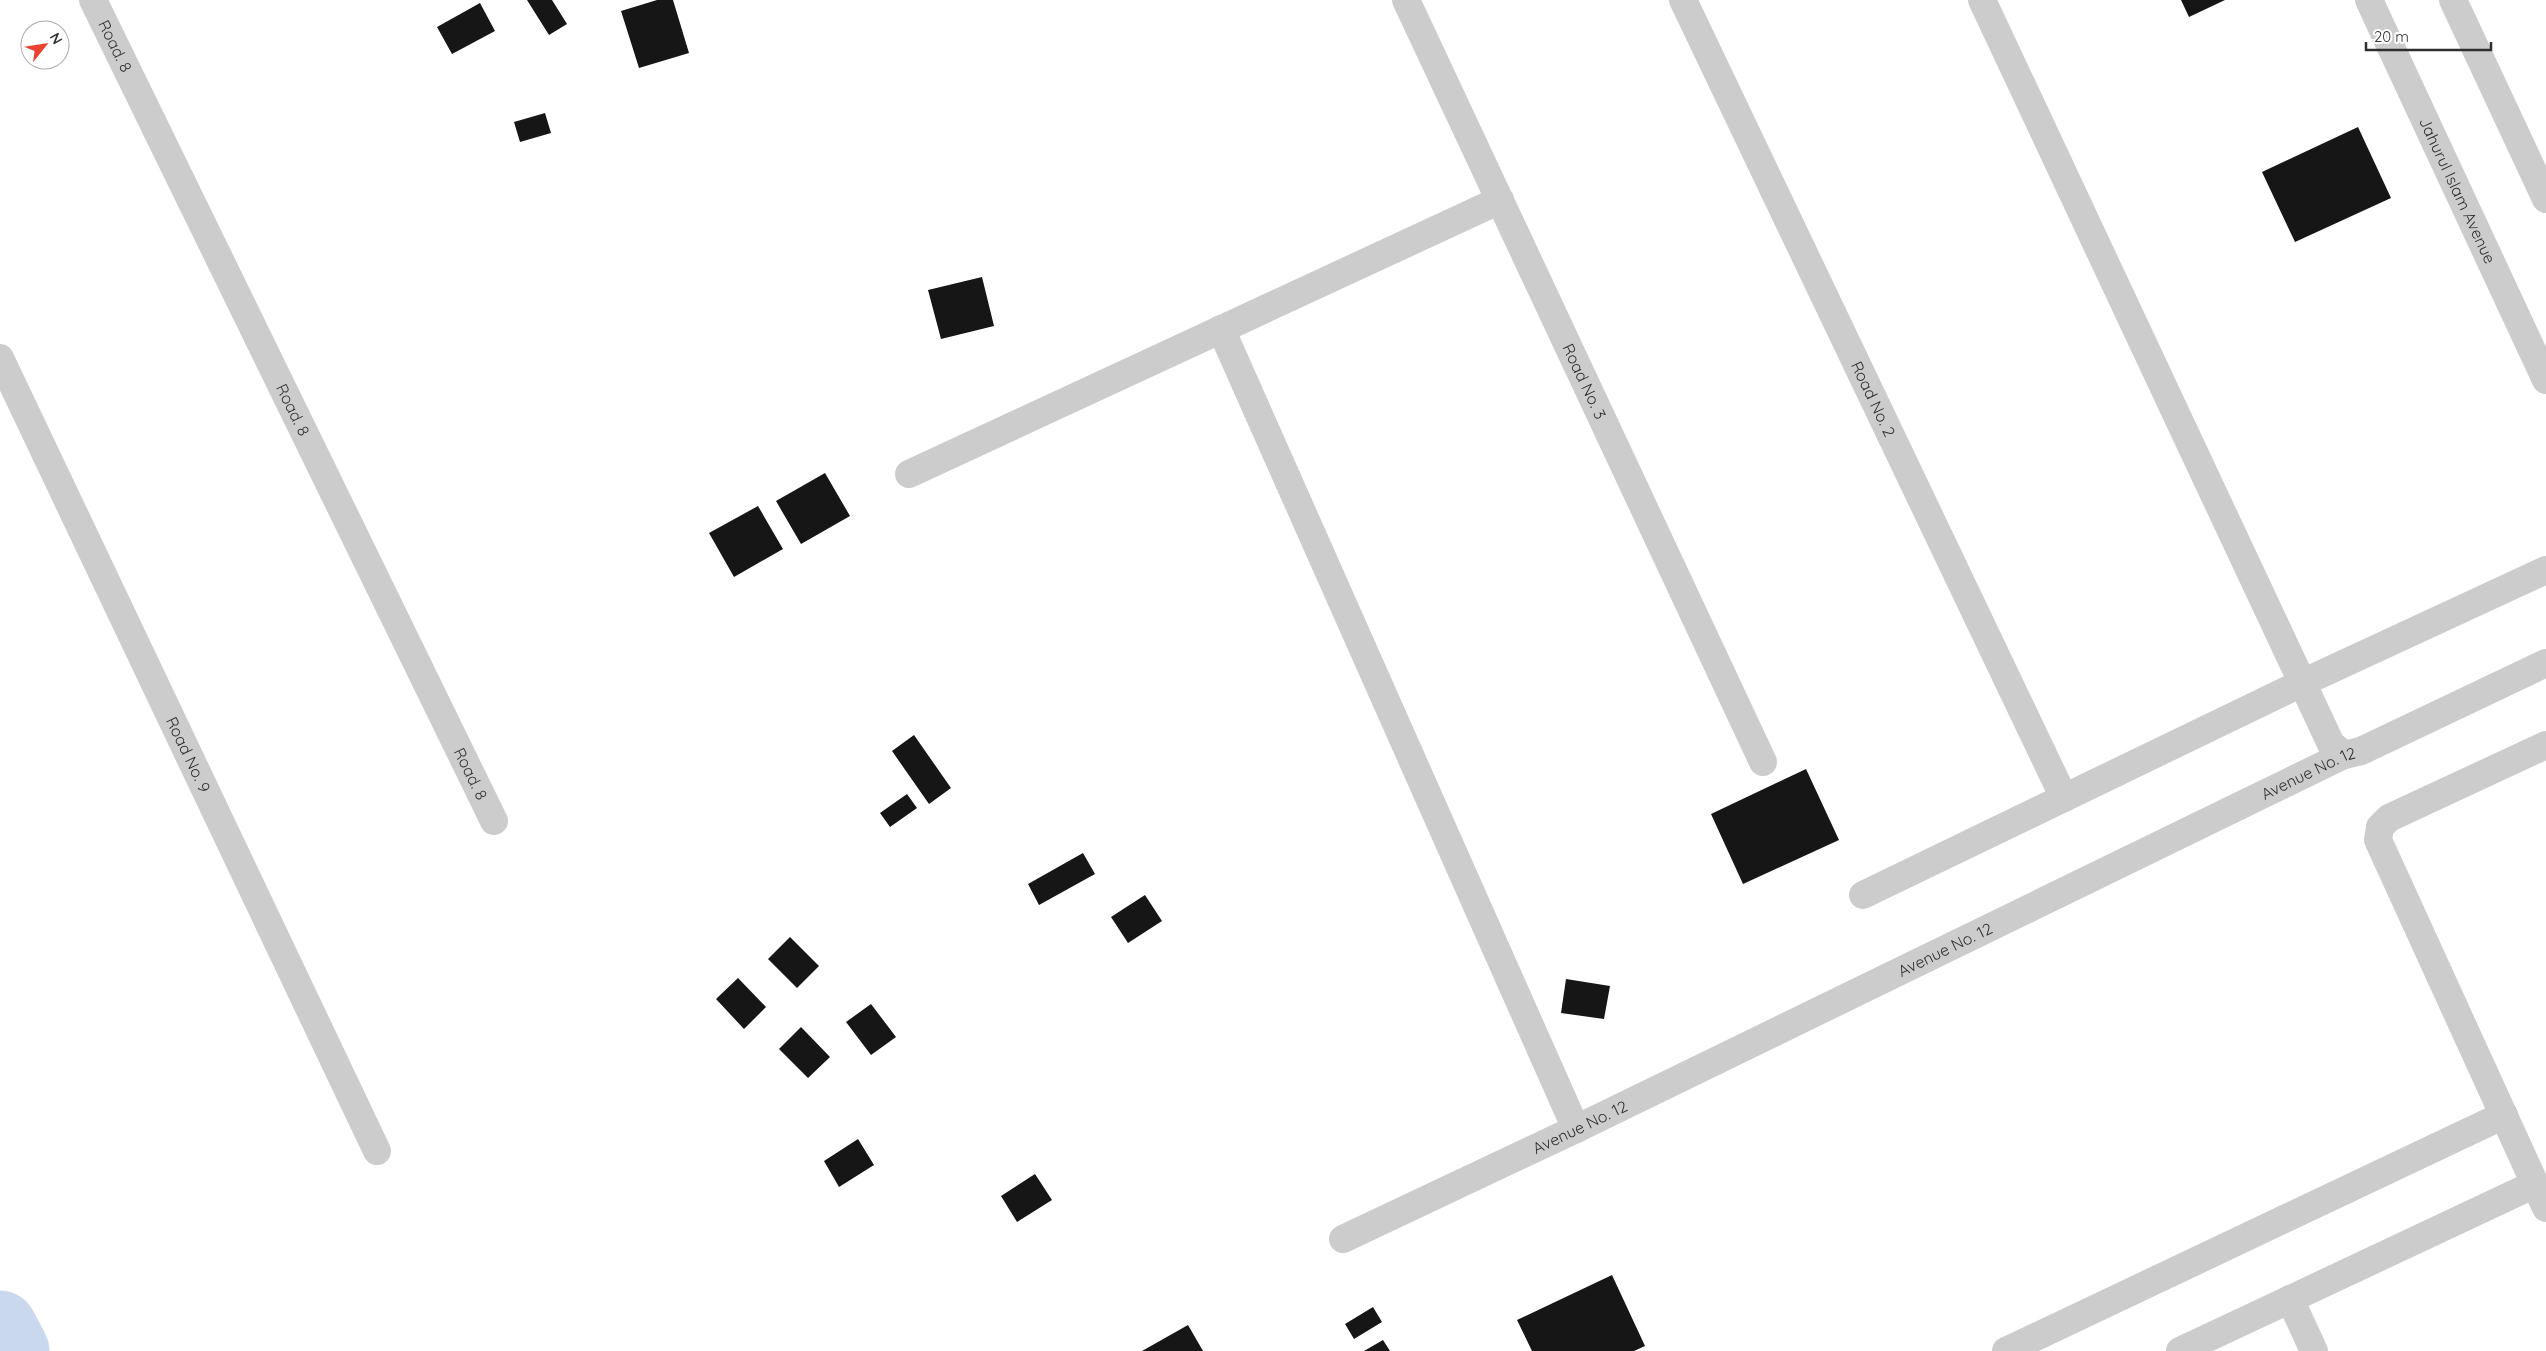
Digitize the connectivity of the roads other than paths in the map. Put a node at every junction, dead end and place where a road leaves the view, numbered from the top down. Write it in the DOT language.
graph roads {
  1 [pos="92,0"];
  2 [pos="1406,0"];
  3 [pos="1683,0"];
  4 [pos="1982,0"];
  5 [pos="2369,0"];
  6 [pos="2453,0"];
  7 [pos="2546,199"];
  8 [pos="1500,200"];
  9 [pos="1222,329"];
  10 [pos="0,358"];
  11 [pos="2546,380"];
  12 [pos="909,474"];
  13 [pos="2546,570"];
  14 [pos="2546,663"];
  15 [pos="2302,683"];
  16 [pos="2546,745"];
  17 [pos="2344,755"];
  18 [pos="1763,762"];
  19 [pos="2064,798"];
  20 [pos="494,821"];
  21 [pos="1864,896"];
  22 [pos="2504,1115"];
  23 [pos="1576,1129"];
  24 [pos="376,1151"];
  25 [pos="2541,1196"];
  26 [pos="1343,1239"];
  27 [pos="2290,1299"];
  28 [pos="2006,1351"];
  29 [pos="2180,1351"];
  30 [pos="2314,1351"];
  1 -- 20 [label="street, Road. 8"];
  2 -- 8 [label="street, Road No. 3"];
  3 -- 19 [label="street, Road No. 2"];
  4 -- 15 [label="street"];
  5 -- 11 [label="street, Jahurul Islam Avenue"];
  6 -- 7 [label="street"];
  8 -- 9 [label="street"];
  8 -- 18 [label="street, Road No. 3"];
  9 -- 12 [label="street"];
  9 -- 23 [label="street"];
  10 -- 24 [label="street, Road No. 9"];
  13 -- 15 [label="street"];
  14 -- 17 [label="street, Avenue No. 12"];
  15 -- 17 [label="street"];
  15 -- 19 [label="street"];
  16 -- 22 [label="street"];
  17 -- 23 [label="street, Avenue No. 12"];
  19 -- 21 [label="street"];
  22 -- 25 [label="street"];
  22 -- 28 [label="street"];
  23 -- 26 [label="street, Avenue No. 12"];
  25 -- 27 [label="street"];
  27 -- 29 [label="street"];
  27 -- 30 [label="street"];
}
